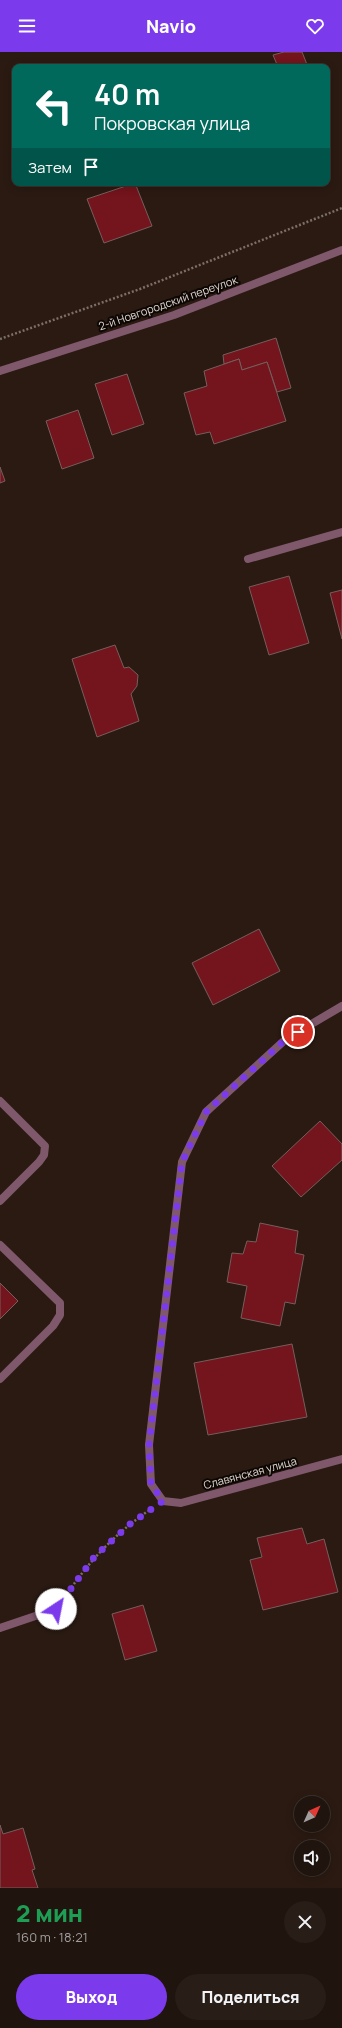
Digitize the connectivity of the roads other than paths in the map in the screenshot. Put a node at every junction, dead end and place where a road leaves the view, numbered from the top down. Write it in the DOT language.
graph roads {
  1 [pos="342,250"];
  2 [pos="0,371"];
  3 [pos="342,532"];
  4 [pos="248,559"];
  5 [pos="342,1006"];
  6 [pos="0,1101"];
  7 [pos="0,1201"];
  8 [pos="0,1245"];
  9 [pos="0,1379"];
  10 [pos="342,1459"];
  11 [pos="56,1609"];
  12 [pos="0,1628"];
  1 -- 2 [label="street, 2-й Новгородский переулок"];
  3 -- 4 [label="street"];
  5 -- 10 [label="street, Славянская улица"];
  6 -- 7 [label="street"];
  8 -- 9 [label="street"];
  11 -- 12 [label="street"];
}
